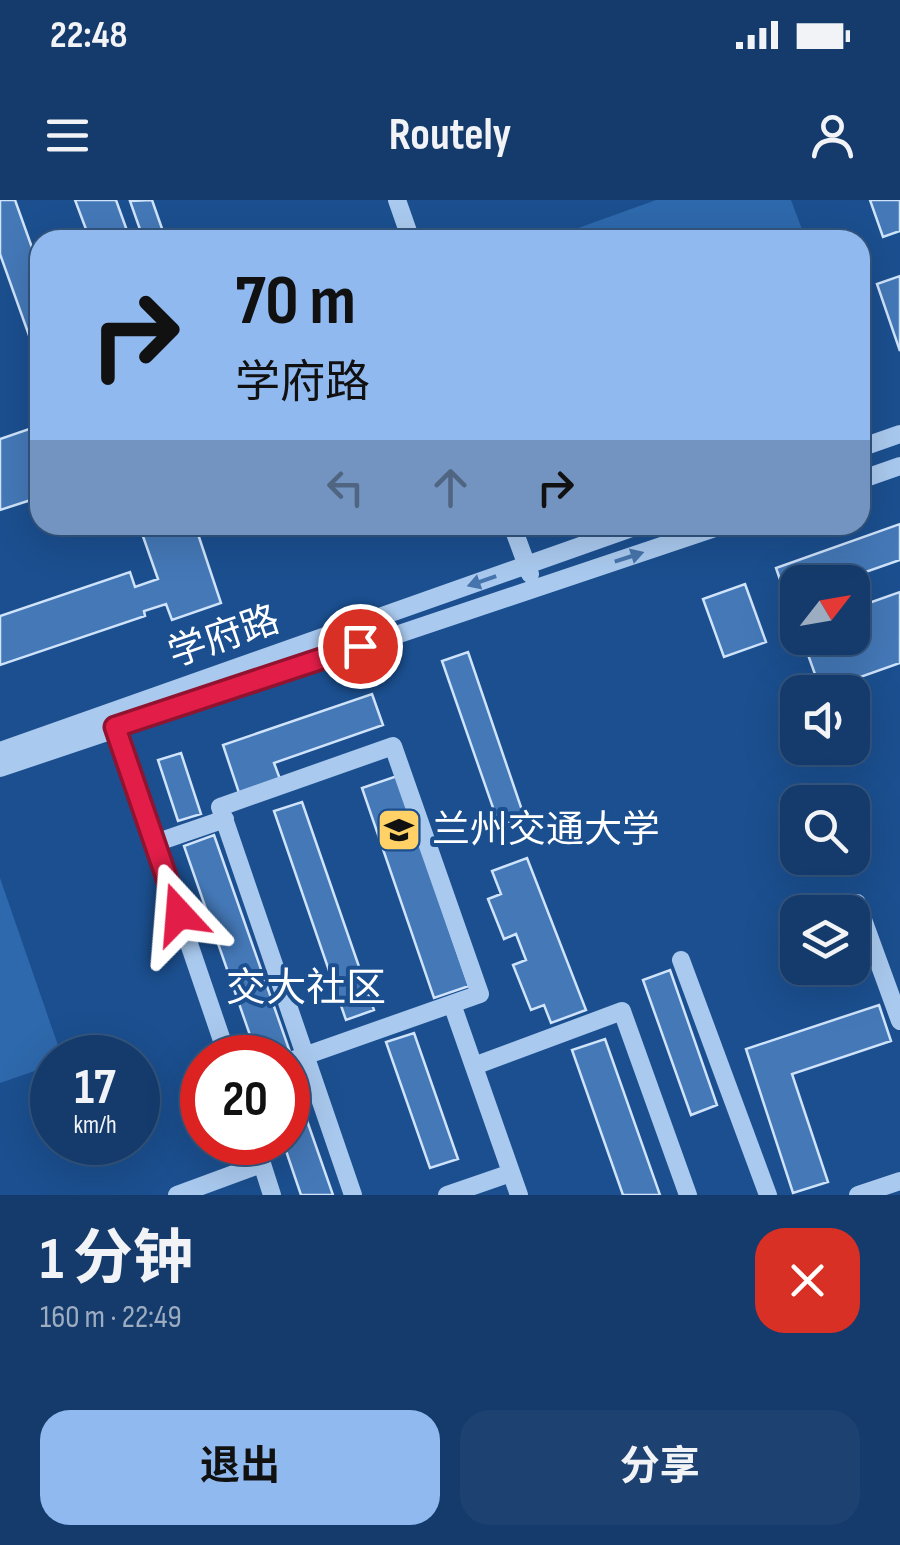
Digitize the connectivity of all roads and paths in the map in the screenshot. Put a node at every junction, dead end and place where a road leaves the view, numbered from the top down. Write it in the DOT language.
graph roads {
  1 [pos="397,200"];
  2 [pos="408,230"];
  3 [pos="900,434"];
  4 [pos="870,444"];
  5 [pos="900,466"];
  6 [pos="870,476"];
  7 [pos="516,535"];
  8 [pos="612,535"];
  9 [pos="694,535"];
  10 [pos="526,565"];
  11 [pos="536,588"];
  12 [pos="115,727"];
  13 [pos="0,751"];
  14 [pos="0,768"];
  15 [pos="222,813"];
  16 [pos="155,843"];
  17 [pos="870,936"];
  18 [pos="681,960"];
  19 [pos="452,1004"];
  20 [pos="900,1021"];
  21 [pos="220,1035"];
  22 [pos="300,1035"];
  23 [pos="310,1054"];
  24 [pos="310,1064"];
  25 [pos="474,1066"];
  26 [pos="258,1165"];
  27 [pos="261,1165"];
  28 [pos="511,1173"];
  29 [pos="900,1181"];
  30 [pos="177,1195"];
  31 [pos="272,1195"];
  32 [pos="352,1195"];
  33 [pos="447,1195"];
  34 [pos="519,1195"];
  35 [pos="688,1195"];
  36 [pos="768,1195"];
  37 [pos="858,1195"];
  1 -- 2 [label="street"];
  3 -- 4 [label="street"];
  5 -- 6 [label="street"];
  7 -- 10 [label="street"];
  8 -- 10 [label="street, 学府路"];
  11 -- 9 [label="street, 学府路, one-way"];
  10 -- 11 [label="street"];
  10 -- 13 [label="street, 学府路, one-way"];
  11 -- 12 [label="street, 学府路"];
  12 -- 14 [label="street, 学府路"];
  12 -- 16 [label="street"];
  15 -- 16 [label="street"];
  15 -- 19 [label="street"];
  15 -- 22 [label="street"];
  16 -- 21 [label="street"];
  17 -- 20 [label="street"];
  18 -- 36 [label="street"];
  19 -- 23 [label="street"];
  19 -- 25 [label="street"];
  24 -- 32 [label="street"];
  25 -- 28 [label="street"];
  25 -- 35 [label="street"];
  26 -- 30 [label="street"];
  27 -- 31 [label="street"];
  28 -- 33 [label="street"];
  28 -- 34 [label="street"];
  29 -- 37 [label="street"];
}
